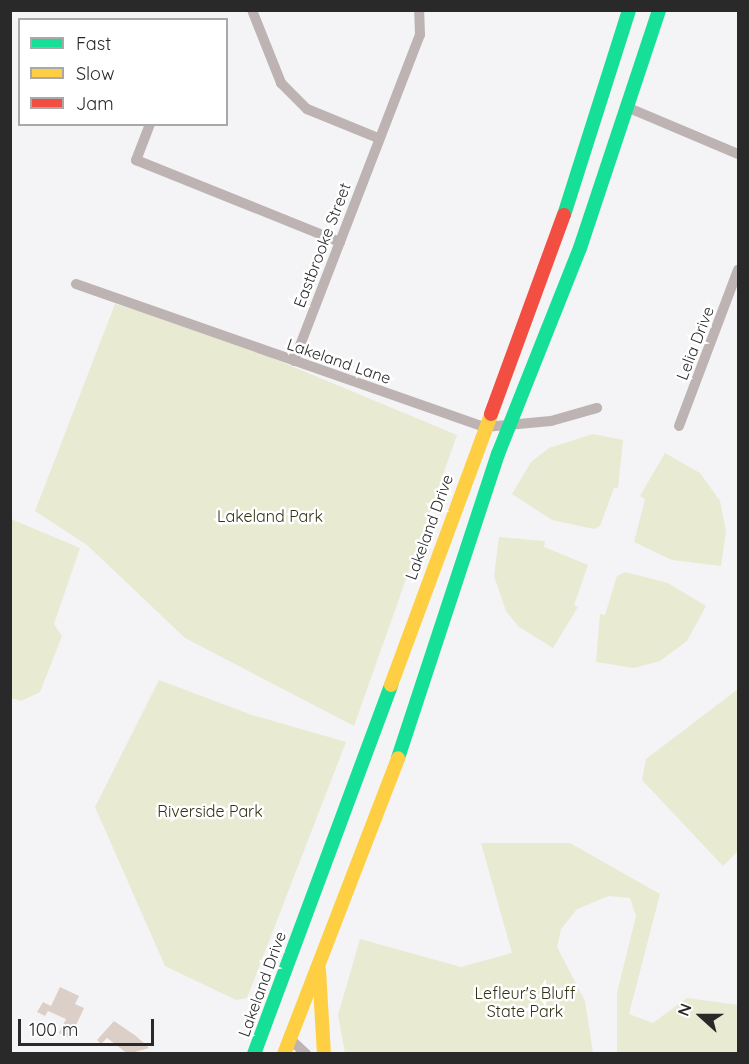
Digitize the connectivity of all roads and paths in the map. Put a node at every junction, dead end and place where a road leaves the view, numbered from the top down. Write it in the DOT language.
graph roads {
  1 [pos="252,10"];
  2 [pos="419,10"];
  3 [pos="629,10"];
  4 [pos="659,10"];
  5 [pos="604,99"];
  6 [pos="629,108"];
  7 [pos="149,126"];
  8 [pos="378,138"];
  9 [pos="738,154"];
  10 [pos="340,242"];
  11 [pos="738,270"];
  12 [pos="76,284"];
  13 [pos="294,361"];
  14 [pos="597,408"];
  15 [pos="511,423"];
  16 [pos="679,426"];
  17 [pos="485,428"];
  18 [pos="420,600"];
  19 [pos="445,610"];
  20 [pos="371,743"];
  21 [pos="400,752"];
  22 [pos="318,966"];
  23 [pos="265,1023"];
  24 [pos="290,1038"];
  25 [pos="254,1053"];
  26 [pos="284,1053"];
  27 [pos="306,1053"];
  28 [pos="324,1053"];
  1 -- 8 [label="street"];
  2 -- 8 [label="street, Eastbrooke Street"];
  3 -- 5 [label="highway, Lakeland Drive"];
  4 -- 6 [label="highway"];
  5 -- 6 [label="highway"];
  5 -- 17 [label="highway, Lakeland Drive"];
  6 -- 9 [label="street"];
  6 -- 15 [label="highway"];
  7 -- 10 [label="street"];
  8 -- 10 [label="street, Eastbrooke Street"];
  10 -- 13 [label="street, Eastbrooke Street"];
  11 -- 16 [label="street, Lelia Drive"];
  12 -- 13 [label="street, Lakeland Lane"];
  13 -- 17 [label="street, Lakeland Lane"];
  14 -- 15 [label="street"];
  15 -- 17 [label="street"];
  15 -- 19 [label="highway"];
  17 -- 18 [label="highway, Lakeland Drive"];
  18 -- 19 [label="highway"];
  18 -- 20 [label="highway, Lakeland Drive"];
  19 -- 21 [label="highway"];
  20 -- 21 [label="highway"];
  20 -- 23 [label="highway, Lakeland Drive"];
  21 -- 22 [label="highway"];
  22 -- 24 [label="highway"];
  22 -- 28 [label="highway"];
  23 -- 24 [label="highway"];
  23 -- 25 [label="highway, Lakeland Drive"];
  24 -- 26 [label="highway"];
  24 -- 27 [label="street"];
}
